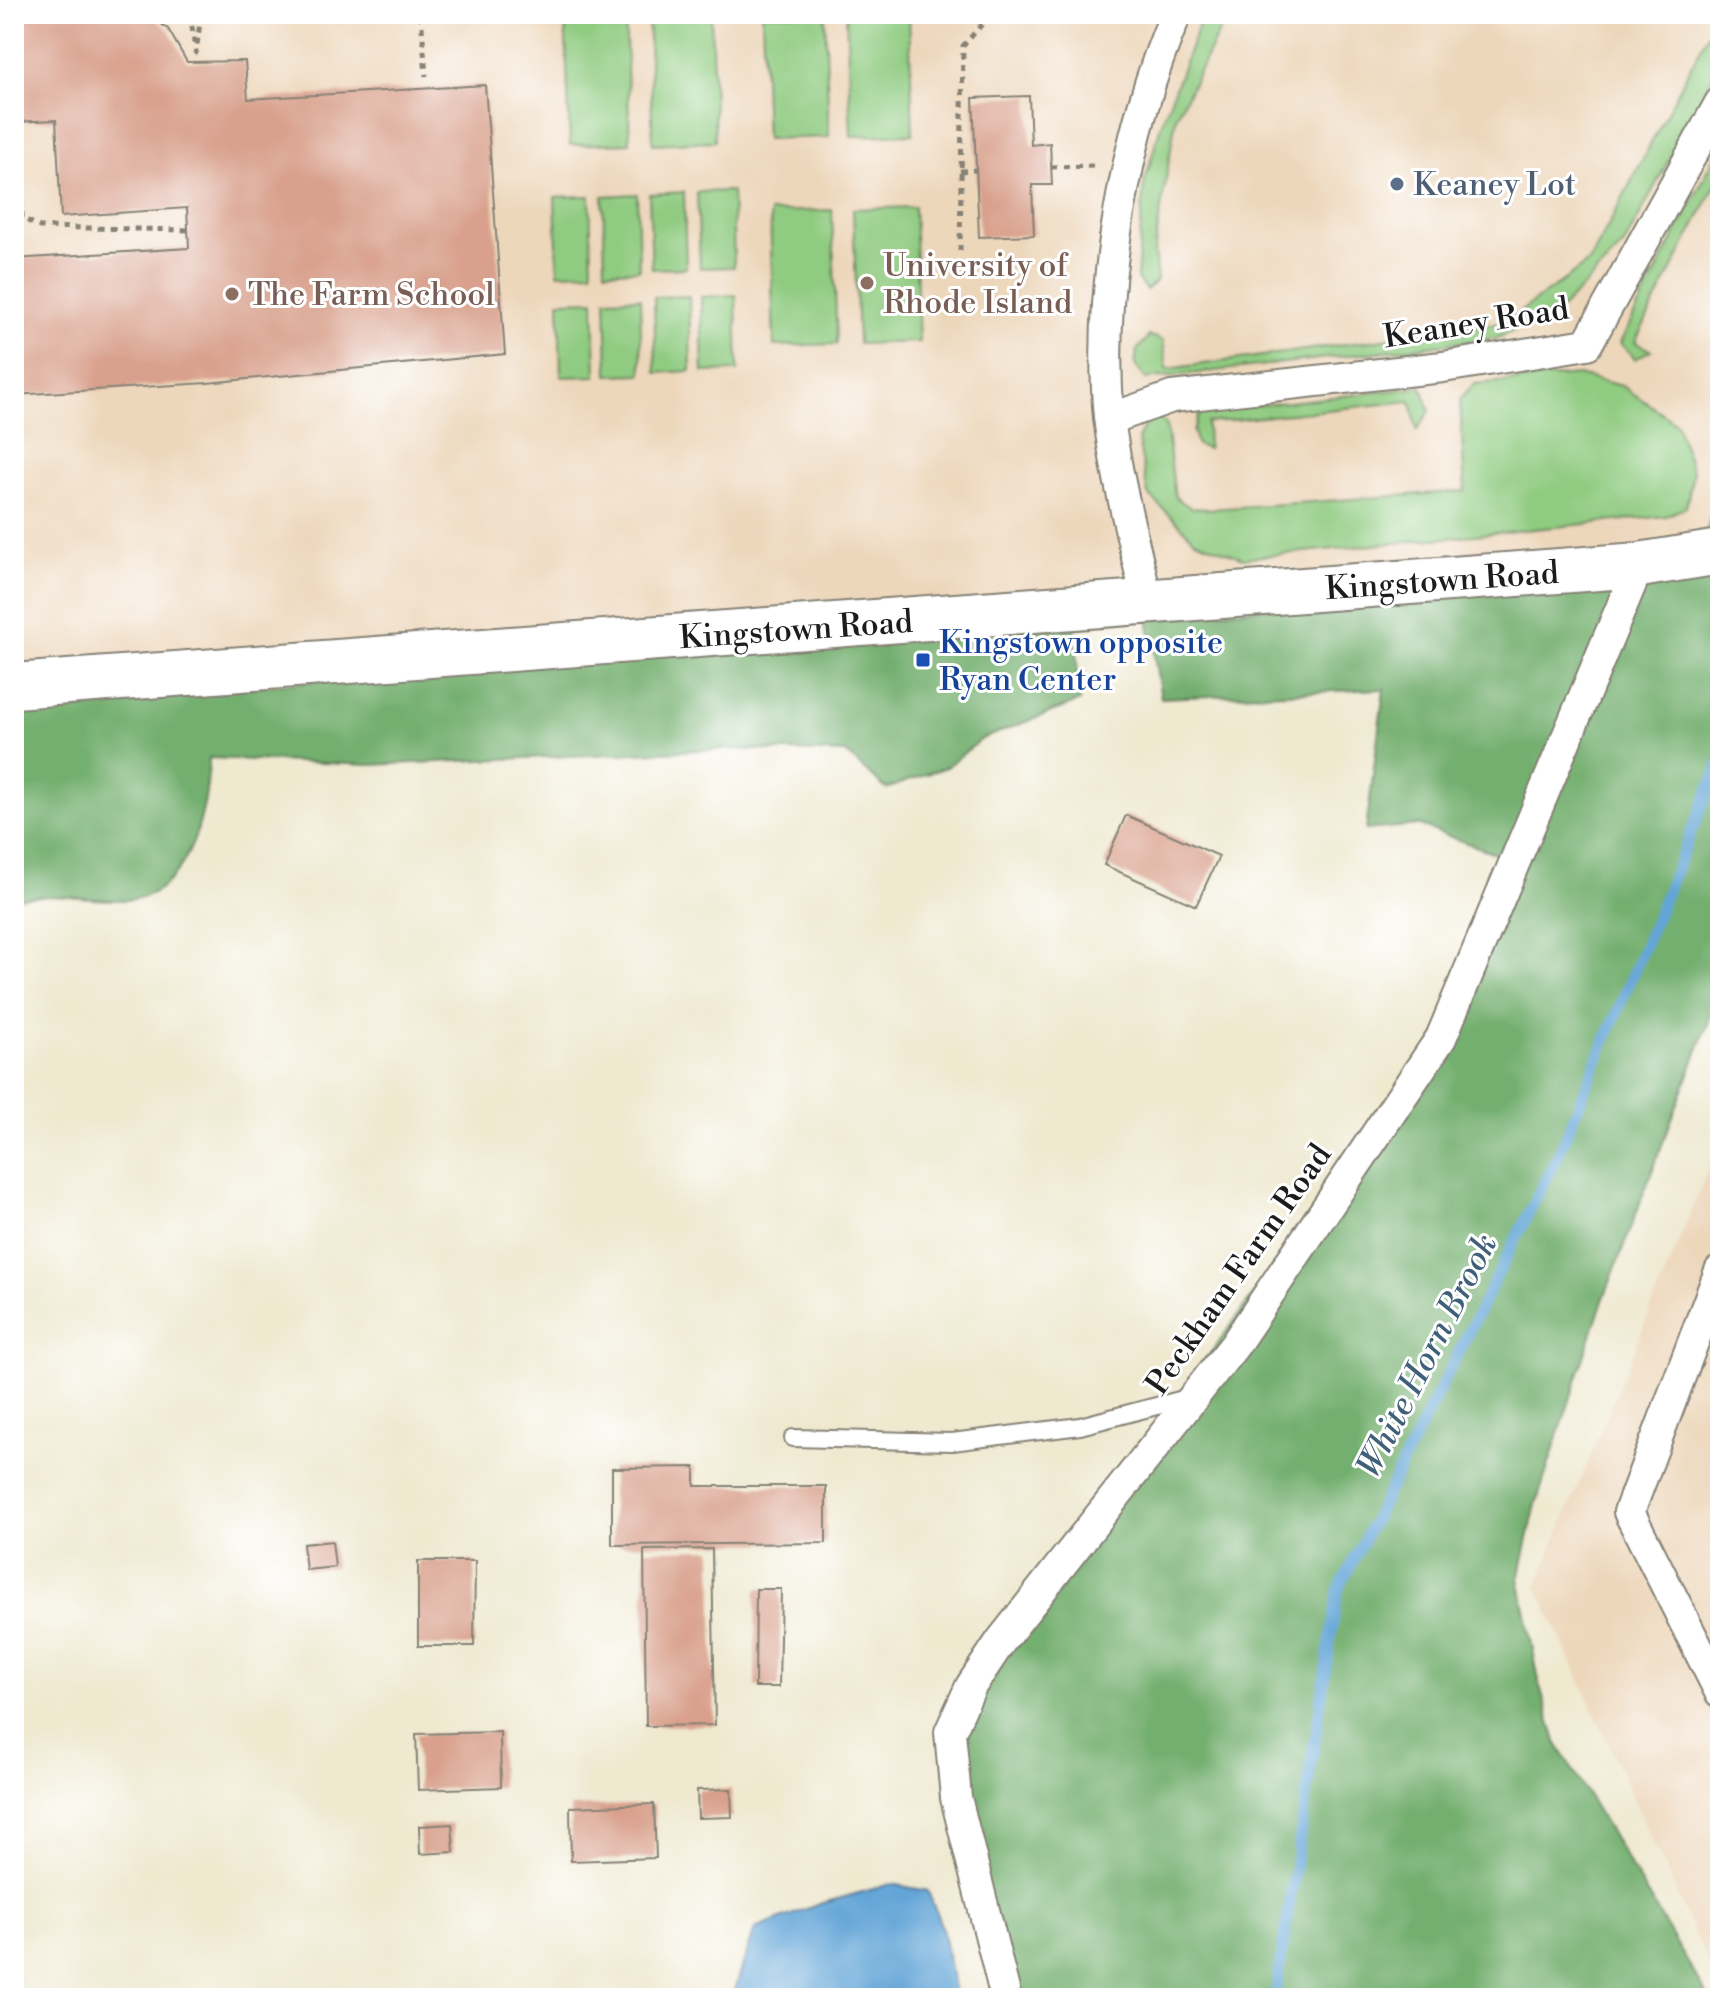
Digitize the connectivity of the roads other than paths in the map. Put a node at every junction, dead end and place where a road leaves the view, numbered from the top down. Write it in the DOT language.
graph roads {
  1 [pos="1176,14"];
  2 [pos="1720,103"];
  3 [pos="1110,419"];
  4 [pos="1720,552"];
  5 [pos="1639,565"];
  6 [pos="1147,601"];
  7 [pos="14,686"];
  8 [pos="1720,1271"];
  9 [pos="1194,1397"];
  10 [pos="793,1438"];
  11 [pos="1720,1692"];
  12 [pos="1006,1998"];
  1 -- 3 [label="street"];
  2 -- 3 [label="street, Keaney Road"];
  3 -- 6 [label="street"];
  4 -- 5 [label="main road, Kingstown Road"];
  5 -- 6 [label="main road, Kingstown Road"];
  5 -- 9 [label="street, Peckham Farm Road"];
  6 -- 7 [label="main road, Kingstown Road"];
  8 -- 11 [label="street"];
  9 -- 10 [label="lane"];
  9 -- 12 [label="street, Peckham Farm Road"];
}
